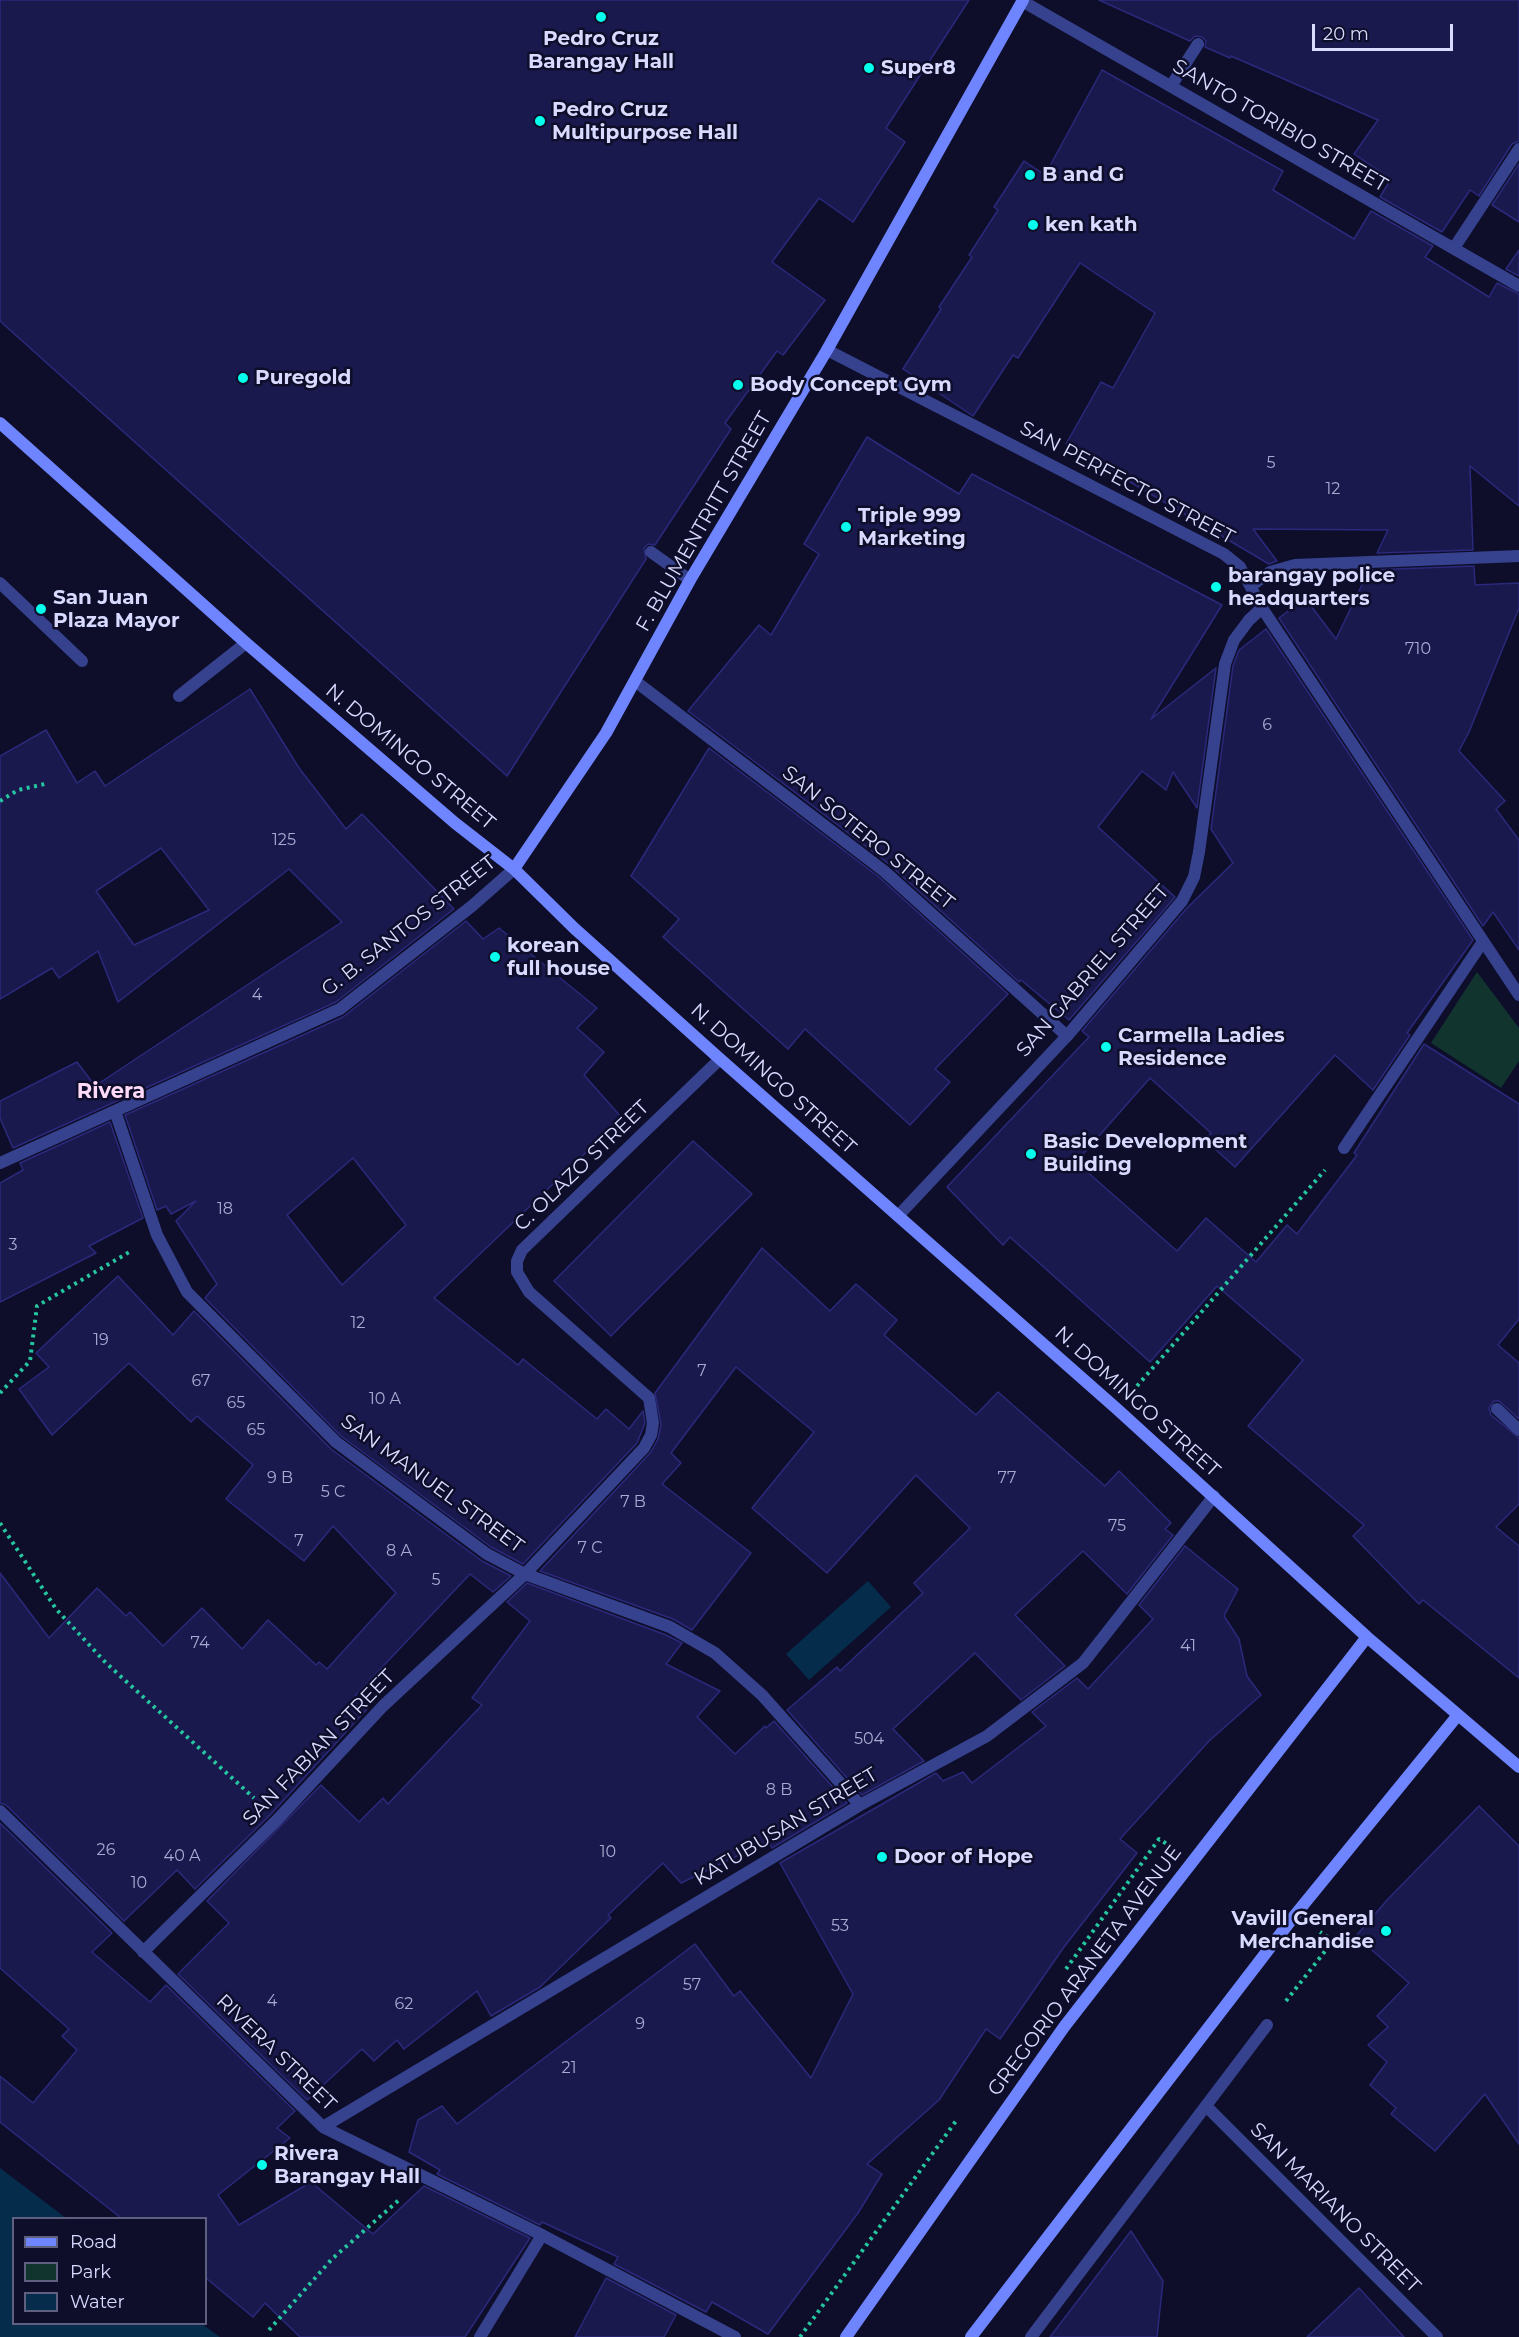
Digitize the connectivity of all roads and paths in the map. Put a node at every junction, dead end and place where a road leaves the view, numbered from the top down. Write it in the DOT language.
graph roads {
  1 [pos="1023,1"];
  2 [pos="1198,44"];
  3 [pos="1171,86"];
  4 [pos="1519,149"];
  5 [pos="1454,248"];
  6 [pos="1519,286"];
  7 [pos="827,350"];
  8 [pos="0,423"];
  9 [pos="651,552"];
  10 [pos="1519,556"];
  11 [pos="690,580"];
  12 [pos="0,583"];
  13 [pos="1251,586"];
  14 [pos="1262,608"];
  15 [pos="246,642"];
  16 [pos="82,661"];
  17 [pos="635,681"];
  18 [pos="179,696"];
  19 [pos="45,784"];
  20 [pos="0,801"];
  21 [pos="514,869"];
  22 [pos="1482,943"];
  23 [pos="1519,995"];
  24 [pos="1067,1036"];
  25 [pos="720,1059"];
  26 [pos="115,1111"];
  27 [pos="1344,1148"];
  28 [pos="0,1163"];
  29 [pos="898,1216"];
  30 [pos="157,1235"];
  31 [pos="0,1393"];
  32 [pos="1117,1409"];
  33 [pos="1497,1409"];
  34 [pos="1519,1430"];
  35 [pos="1214,1496"];
  36 [pos="0,1523"];
  37 [pos="525,1574"];
  38 [pos="1367,1637"];
  39 [pos="1458,1715"];
  40 [pos="1519,1767"];
  41 [pos="860,1804"];
  42 [pos="0,1811"];
  43 [pos="277,1820"];
  44 [pos="1159,1839"];
  45 [pos="1333,1941"];
  46 [pos="143,1952"];
  47 [pos="1065,1971"];
  48 [pos="1267,2025"];
  49 [pos="1206,2106"];
  50 [pos="960,2115"];
  51 [pos="323,2127"];
  52 [pos="425,2177"];
  53 [pos="542,2235"];
  54 [pos="269,2330"];
  55 [pos="480,2337"];
  56 [pos="735,2337"];
  57 [pos="800,2337"];
  58 [pos="846,2337"];
  59 [pos="971,2337"];
  60 [pos="1031,2337"];
  61 [pos="1437,2337"];
  1 -- 3 [label="street, SANTO TORIBIO STREET"];
  1 -- 7 [label="main road, F. BLUMENTRITT STREET"];
  2 -- 3 [label="street"];
  3 -- 5 [label="street, SANTO TORIBIO STREET"];
  4 -- 5 [label="street"];
  5 -- 6 [label="street, SANTO TORIBIO STREET"];
  7 -- 11 [label="main road, F. BLUMENTRITT STREET"];
  7 -- 13 [label="street, SAN PERFECTO STREET"];
  8 -- 15 [label="main road, N. DOMINGO STREET"];
  9 -- 11 [label="street"];
  10 -- 13 [label="street"];
  11 -- 17 [label="main road, F. BLUMENTRITT STREET"];
  12 -- 16 [label="street"];
  13 -- 14 [label="street, SAN PERFECTO STREET"];
  14 -- 22 [label="street, SAN PERFECTO STREET"];
  14 -- 24 [label="street, SAN GABRIEL STREET"];
  15 -- 18 [label="street"];
  15 -- 21 [label="main road, N. DOMINGO STREET"];
  17 -- 21 [label="main road, F. BLUMENTRITT STREET"];
  17 -- 24 [label="street, SAN SOTERO STREET"];
  19 -- 20 [label="path"];
  21 -- 25 [label="main road, N. DOMINGO STREET"];
  21 -- 26 [label="street, G. B. SANTOS STREET"];
  22 -- 23 [label="street, SAN PERFECTO STREET"];
  22 -- 27 [label="street"];
  24 -- 29 [label="street, SAN GABRIEL STREET"];
  25 -- 29 [label="main road, N. DOMINGO STREET"];
  25 -- 37 [label="street, C. OLAZO STREET"];
  26 -- 28 [label="street, G. B. SANTOS STREET"];
  26 -- 30 [label="street, SAN MANUEL STREET"];
  27 -- 32 [label="path"];
  29 -- 32 [label="main road, N. DOMINGO STREET"];
  30 -- 31 [label="path"];
  30 -- 37 [label="street, SAN MANUEL STREET"];
  32 -- 35 [label="main road, N. DOMINGO STREET"];
  33 -- 34 [label="street"];
  35 -- 38 [label="main road, N. DOMINGO STREET"];
  35 -- 41 [label="street, KATUBUSAN STREET"];
  36 -- 43 [label="path"];
  37 -- 41 [label="street, SAN MANUEL STREET"];
  37 -- 43 [label="street, SAN FABIAN STREET"];
  38 -- 39 [label="main road, N. DOMINGO STREET"];
  38 -- 58 [label="main road, GREGORIO ARANETA AVENUE"];
  39 -- 40 [label="main road, N. DOMINGO STREET"];
  39 -- 59 [label="main road"];
  41 -- 51 [label="street, KATUBUSAN STREET"];
  42 -- 46 [label="street, RIVERA STREET"];
  43 -- 46 [label="street, SAN FABIAN STREET"];
  44 -- 47 [label="path"];
  45 -- 48 [label="path"];
  46 -- 51 [label="street, RIVERA STREET"];
  48 -- 49 [label="street"];
  49 -- 60 [label="street"];
  49 -- 61 [label="street, SAN MARIANO STREET"];
  50 -- 57 [label="path"];
  51 -- 52 [label="street, RIVERA STREET"];
  52 -- 53 [label="street, RIVERA STREET"];
  52 -- 54 [label="path"];
  53 -- 55 [label="street"];
  53 -- 56 [label="street, RIVERA STREET"];
}
